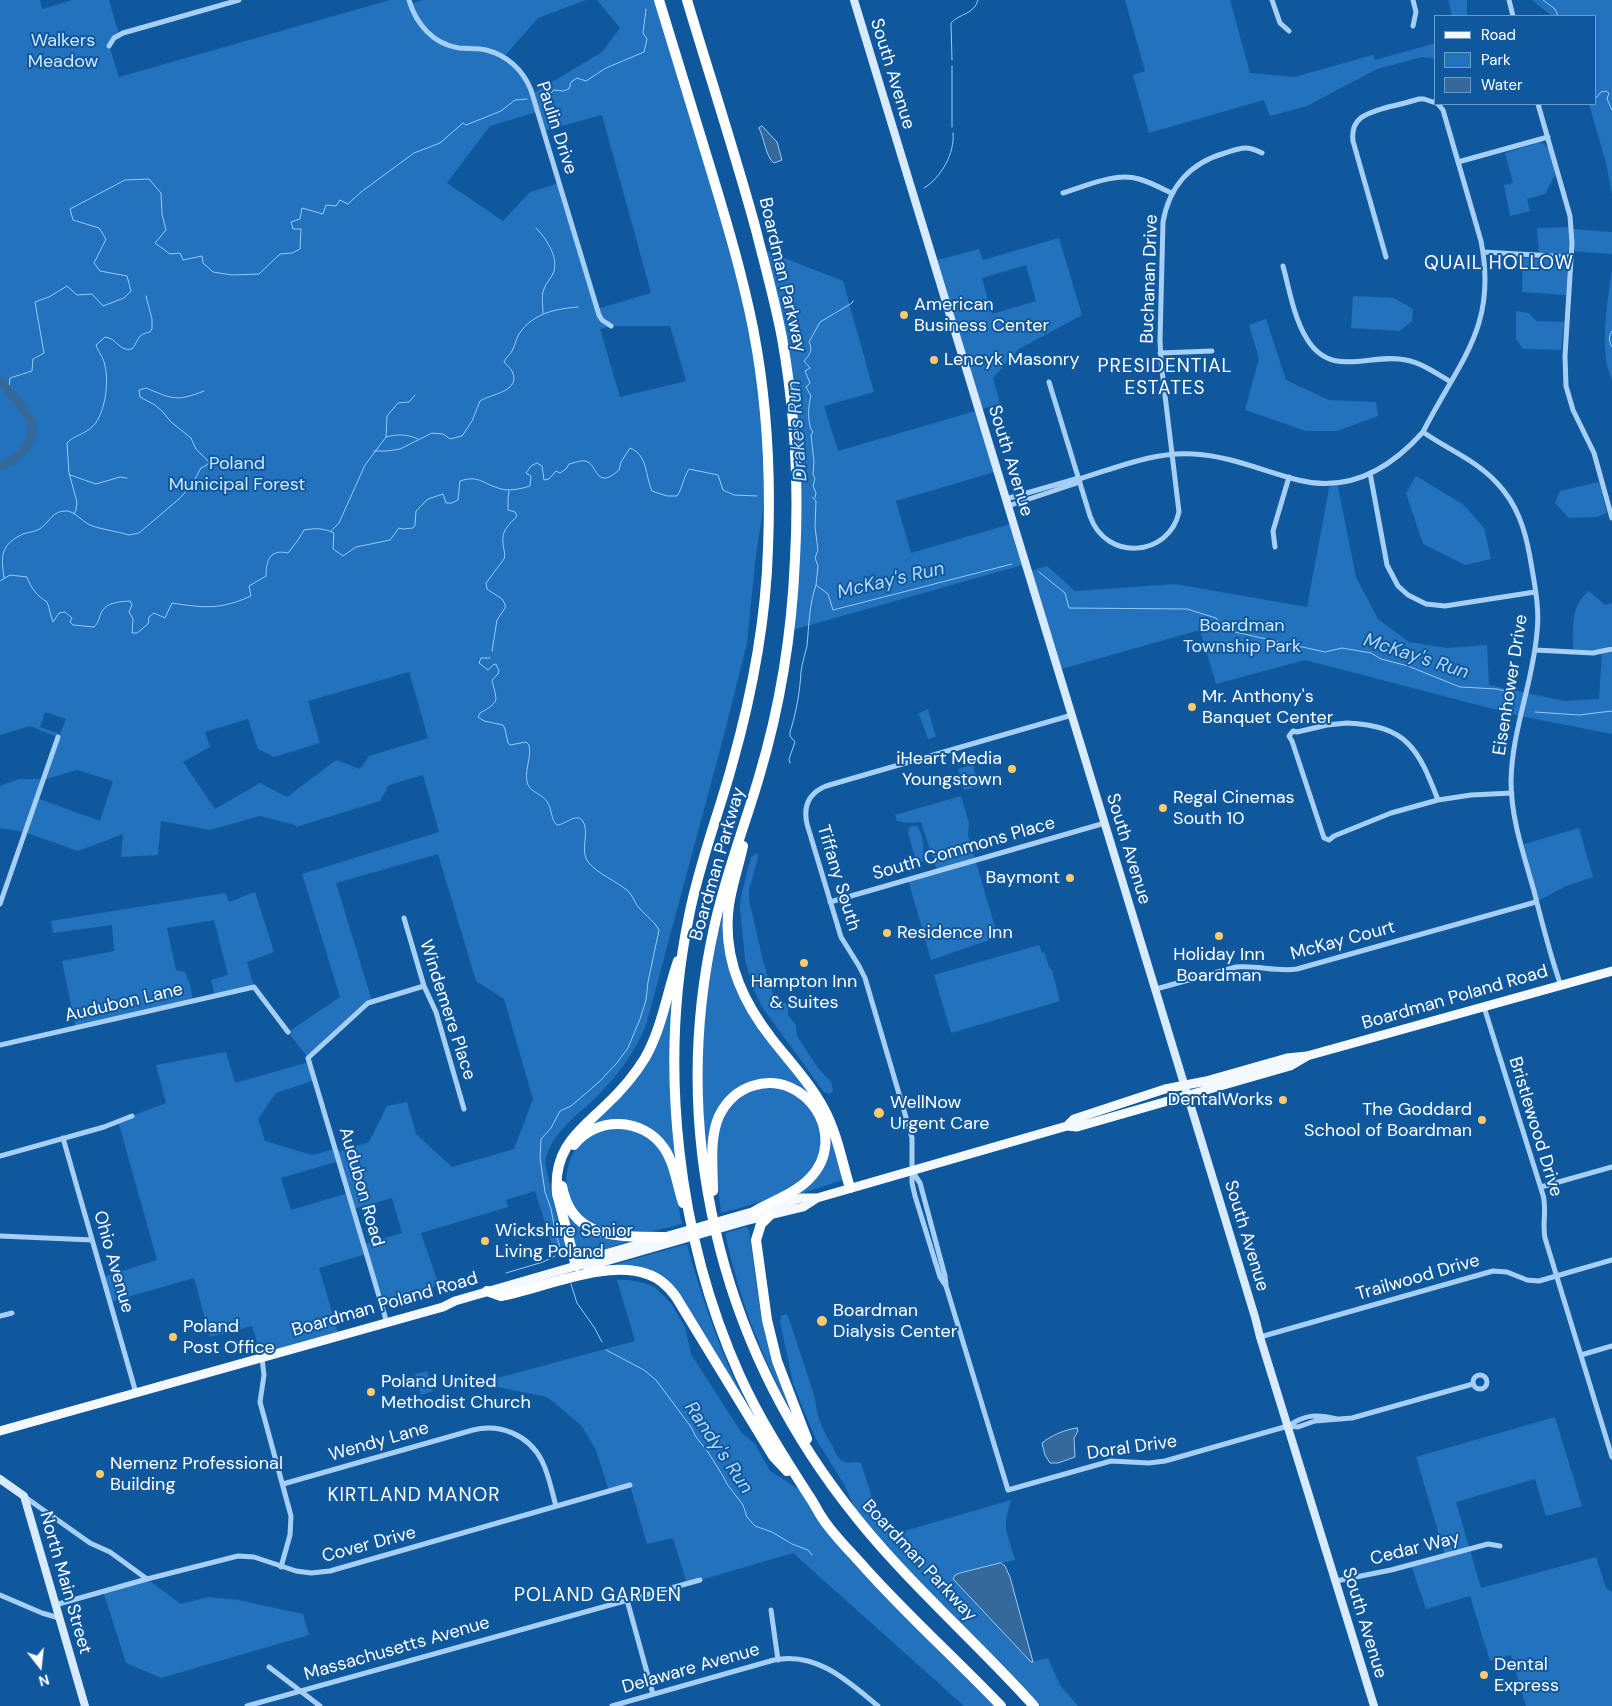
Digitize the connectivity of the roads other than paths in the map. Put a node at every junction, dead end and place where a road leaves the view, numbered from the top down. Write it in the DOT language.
graph roads {
  1 [pos="239,0"];
  2 [pos="409,0"];
  3 [pos="659,0"];
  4 [pos="687,0"];
  5 [pos="854,0"];
  6 [pos="1272,0"];
  7 [pos="1413,0"];
  8 [pos="1509,0"];
  9 [pos="1514,15"];
  10 [pos="1412,26"];
  11 [pos="1289,32"];
  12 [pos="109,46"];
  13 [pos="1434,102"];
  14 [pos="1439,105"];
  15 [pos="1538,105"];
  16 [pos="1548,137"];
  17 [pos="1262,153"];
  18 [pos="1458,162"];
  19 [pos="1063,193"];
  20 [pos="1171,193"];
  21 [pos="1483,252"];
  22 [pos="1386,257"];
  23 [pos="1571,257"];
  24 [pos="1283,266"];
  25 [pos="611,326"];
  26 [pos="1212,351"];
  27 [pos="1160,353"];
  28 [pos="1049,382"];
  29 [pos="1451,382"];
  30 [pos="1423,432"];
  31 [pos="1172,454"];
  32 [pos="1370,473"];
  33 [pos="1289,477"];
  34 [pos="1079,480"];
  35 [pos="1007,502"];
  36 [pos="1612,518"];
  37 [pos="1275,547"];
  38 [pos="1535,592"];
  39 [pos="1612,648"];
  40 [pos="1535,650"];
  41 [pos="1072,715"];
  42 [pos="58,737"];
  43 [pos="759,779"];
  44 [pos="1512,793"];
  45 [pos="1438,800"];
  46 [pos="1105,823"];
  47 [pos="830,902"];
  48 [pos="1536,902"];
  49 [pos="0,904"];
  50 [pos="404,918"];
  51 [pos="685,938"];
  52 [pos="1612,971"];
  53 [pos="424,986"];
  54 [pos="1561,986"];
  55 [pos="1156,989"];
  56 [pos="1484,1007"];
  57 [pos="288,1032"];
  58 [pos="0,1045"];
  59 [pos="1308,1056"];
  60 [pos="1185,1085"];
  61 [pos="1188,1095"];
  62 [pos="464,1109"];
  63 [pos="132,1116"];
  64 [pos="1067,1126"];
  65 [pos="63,1138"];
  66 [pos="0,1156"];
  67 [pos="1612,1167"];
  68 [pos="912,1170"];
  69 [pos="1541,1187"];
  70 [pos="850,1188"];
  71 [pos="817,1198"];
  72 [pos="755,1211"];
  73 [pos="713,1212"];
  74 [pos="770,1215"];
  75 [pos="744,1218"];
  76 [pos="693,1233"];
  77 [pos="0,1236"];
  78 [pos="92,1240"];
  79 [pos="664,1241"];
  80 [pos="1612,1260"];
  81 [pos="576,1266"];
  82 [pos="1557,1276"];
  83 [pos="487,1291"];
  84 [pos="12,1313"];
  85 [pos="0,1316"];
  86 [pos="387,1322"];
  87 [pos="1260,1337"];
  88 [pos="1612,1346"];
  89 [pos="1581,1355"];
  90 [pos="262,1358"];
  91 [pos="1473,1384"];
  92 [pos="136,1394"];
  93 [pos="1288,1426"];
  94 [pos="0,1431"];
  95 [pos="1612,1432"];
  96 [pos="1605,1434"];
  97 [pos="1612,1457"];
  98 [pos="816,1462"];
  99 [pos="0,1479"];
  100 [pos="283,1484"];
  101 [pos="630,1485"];
  102 [pos="802,1486"];
  103 [pos="1008,1490"];
  104 [pos="24,1496"];
  105 [pos="556,1506"];
  106 [pos="1500,1546"];
  107 [pos="281,1567"];
  108 [pos="147,1579"];
  109 [pos="700,1580"];
  110 [pos="1336,1581"];
  111 [pos="0,1595"];
  112 [pos="627,1600"];
  113 [pos="55,1605"];
  114 [pos="771,1610"];
  115 [pos="59,1618"];
  116 [pos="778,1660"];
  117 [pos="269,1667"];
  118 [pos="300,1691"];
  119 [pos="653,1694"];
  120 [pos="85,1706"];
  121 [pos="247,1706"];
  122 [pos="320,1706"];
  123 [pos="612,1706"];
  124 [pos="878,1706"];
  125 [pos="1001,1706"];
  126 [pos="1034,1706"];
  127 [pos="1374,1706"];
  1 -- 12 [label="street"];
  2 -- 25 [label="street, Paulin Drive"];
  3 -- 51 [label="highway, Boardman Parkway"];
  4 -- 43 [label="highway, Boardman Parkway"];
  5 -- 35 [label="main road, South Avenue"];
  6 -- 11 [label="street"];
  7 -- 10 [label="street"];
  8 -- 9 [label="street"];
  13 -- 22 [label="street"];
  14 -- 18 [label="street"];
  15 -- 16 [label="street"];
  16 -- 18 [label="street"];
  16 -- 23 [label="street"];
  17 -- 20 [label="street, Buchanan Drive"];
  18 -- 21 [label="street"];
  19 -- 20 [label="street"];
  20 -- 27 [label="street, Buchanan Drive"];
  21 -- 23 [label="street"];
  21 -- 29 [label="street"];
  23 -- 36 [label="street"];
  24 -- 29 [label="street"];
  26 -- 27 [label="street"];
  27 -- 31 [label="street, Buchanan Drive"];
  28 -- 34 [label="street, Buchanan Drive"];
  29 -- 30 [label="street"];
  30 -- 32 [label="street"];
  30 -- 38 [label="street, Eisenhower Drive"];
  31 -- 33 [label="street"];
  31 -- 34 [label="street"];
  31 -- 34 [label="street, Buchanan Drive"];
  32 -- 33 [label="street"];
  32 -- 38 [label="street"];
  33 -- 37 [label="street"];
  34 -- 35 [label="street"];
  35 -- 41 [label="main road, South Avenue"];
  38 -- 40 [label="street, Eisenhower Drive"];
  39 -- 40 [label="street"];
  40 -- 44 [label="street, Eisenhower Drive"];
  41 -- 46 [label="main road, South Avenue"];
  41 -- 47 [label="street, Tiffany South"];
  42 -- 49 [label="street"];
  43 -- 70 [label="highway"];
  43 -- 73 [label="highway, Boardman Parkway"];
  44 -- 45 [label="street"];
  44 -- 48 [label="street, Eisenhower Drive"];
  45 -- 45 [label="street"];
  46 -- 47 [label="street, South Commons Place"];
  46 -- 55 [label="main road, South Avenue"];
  47 -- 68 [label="street, Tiffany South"];
  48 -- 54 [label="street, Eisenhower Drive"];
  48 -- 55 [label="street, McKay Court"];
  50 -- 53 [label="street, Windemere Place"];
  51 -- 76 [label="highway, Boardman Parkway"];
  51 -- 81 [label="highway"];
  52 -- 54 [label="main road, Boardman Poland Road"];
  53 -- 62 [label="street, Windemere Place"];
  53 -- 86 [label="street, Audubon Road"];
  54 -- 56 [label="main road, Boardman Poland Road"];
  55 -- 60 [label="main road, South Avenue"];
  56 -- 59 [label="main road, Boardman Poland Road"];
  56 -- 69 [label="street, Bristlewood Drive"];
  57 -- 58 [label="street, Audubon Lane"];
  59 -- 60 [label="main road, Boardman Poland Road"];
  59 -- 61 [label="main road, Boardman Poland Road"];
  60 -- 61 [label="main road, South Avenue"];
  60 -- 64 [label="main road, Boardman Poland Road"];
  61 -- 64 [label="main road, Boardman Poland Road"];
  61 -- 87 [label="main road, South Avenue"];
  63 -- 65 [label="street"];
  64 -- 68 [label="main road, Boardman Poland Road"];
  65 -- 66 [label="street"];
  65 -- 78 [label="street, Ohio Avenue"];
  67 -- 69 [label="street"];
  68 -- 70 [label="main road, Boardman Poland Road"];
  68 -- 103 [label="street, Tiffany South"];
  69 -- 82 [label="street, Bristlewood Drive"];
  70 -- 71 [label="main road, Boardman Poland Road"];
  71 -- 72 [label="main road, Boardman Poland Road"];
  71 -- 74 [label="main road, Boardman Poland Road"];
  72 -- 73 [label="highway"];
  72 -- 75 [label="main road, Boardman Poland Road"];
  73 -- 98 [label="highway, Boardman Parkway"];
  74 -- 75 [label="main road, Boardman Poland Road"];
  74 -- 98 [label="highway"];
  75 -- 79 [label="main road, Boardman Poland Road"];
  76 -- 79 [label="highway"];
  76 -- 102 [label="highway, Boardman Parkway"];
  77 -- 78 [label="street"];
  78 -- 92 [label="street, Ohio Avenue"];
  79 -- 81 [label="main road, Boardman Poland Road"];
  80 -- 82 [label="street, Trailwood Drive"];
  81 -- 83 [label="main road, Boardman Poland Road"];
  82 -- 87 [label="street, Trailwood Drive"];
  82 -- 89 [label="street, Bristlewood Drive"];
  83 -- 86 [label="main road, Boardman Poland Road"];
  83 -- 102 [label="highway"];
  84 -- 85 [label="street"];
  86 -- 90 [label="main road, Boardman Poland Road"];
  87 -- 93 [label="main road, South Avenue"];
  88 -- 89 [label="street"];
  89 -- 96 [label="street, Bristlewood Drive"];
  90 -- 92 [label="main road, Boardman Poland Road"];
  90 -- 100 [label="street"];
  91 -- 93 [label="street, Doral Drive"];
  92 -- 94 [label="main road, Boardman Poland Road"];
  93 -- 103 [label="street, Doral Drive"];
  93 -- 110 [label="main road, South Avenue"];
  95 -- 96 [label="street"];
  96 -- 97 [label="street, Bristlewood Drive"];
  98 -- 126 [label="highway, Boardman Parkway"];
  99 -- 104 [label="main road, North Main Street"];
  100 -- 105 [label="street, Wendy Lane"];
  100 -- 107 [label="street"];
  101 -- 105 [label="street, Cover Drive"];
  102 -- 125 [label="highway, Boardman Parkway"];
  104 -- 108 [label="street"];
  104 -- 113 [label="main road, North Main Street"];
  105 -- 107 [label="street, Cover Drive"];
  106 -- 110 [label="street, Cedar Way"];
  107 -- 108 [label="street, Cover Drive"];
  108 -- 113 [label="street, Cover Drive"];
  109 -- 112 [label="street, Massachusetts Avenue"];
  110 -- 127 [label="main road, South Avenue"];
  111 -- 115 [label="street"];
  112 -- 118 [label="street, Massachusetts Avenue"];
  112 -- 119 [label="street"];
  113 -- 115 [label="main road, North Main Street"];
  114 -- 116 [label="street"];
  115 -- 120 [label="main road, North Main Street"];
  116 -- 119 [label="street, Delaware Avenue"];
  116 -- 124 [label="street, Delaware Avenue"];
  117 -- 118 [label="street"];
  118 -- 121 [label="street, Massachusetts Avenue"];
  118 -- 122 [label="street"];
  119 -- 123 [label="street, Delaware Avenue"];
}
